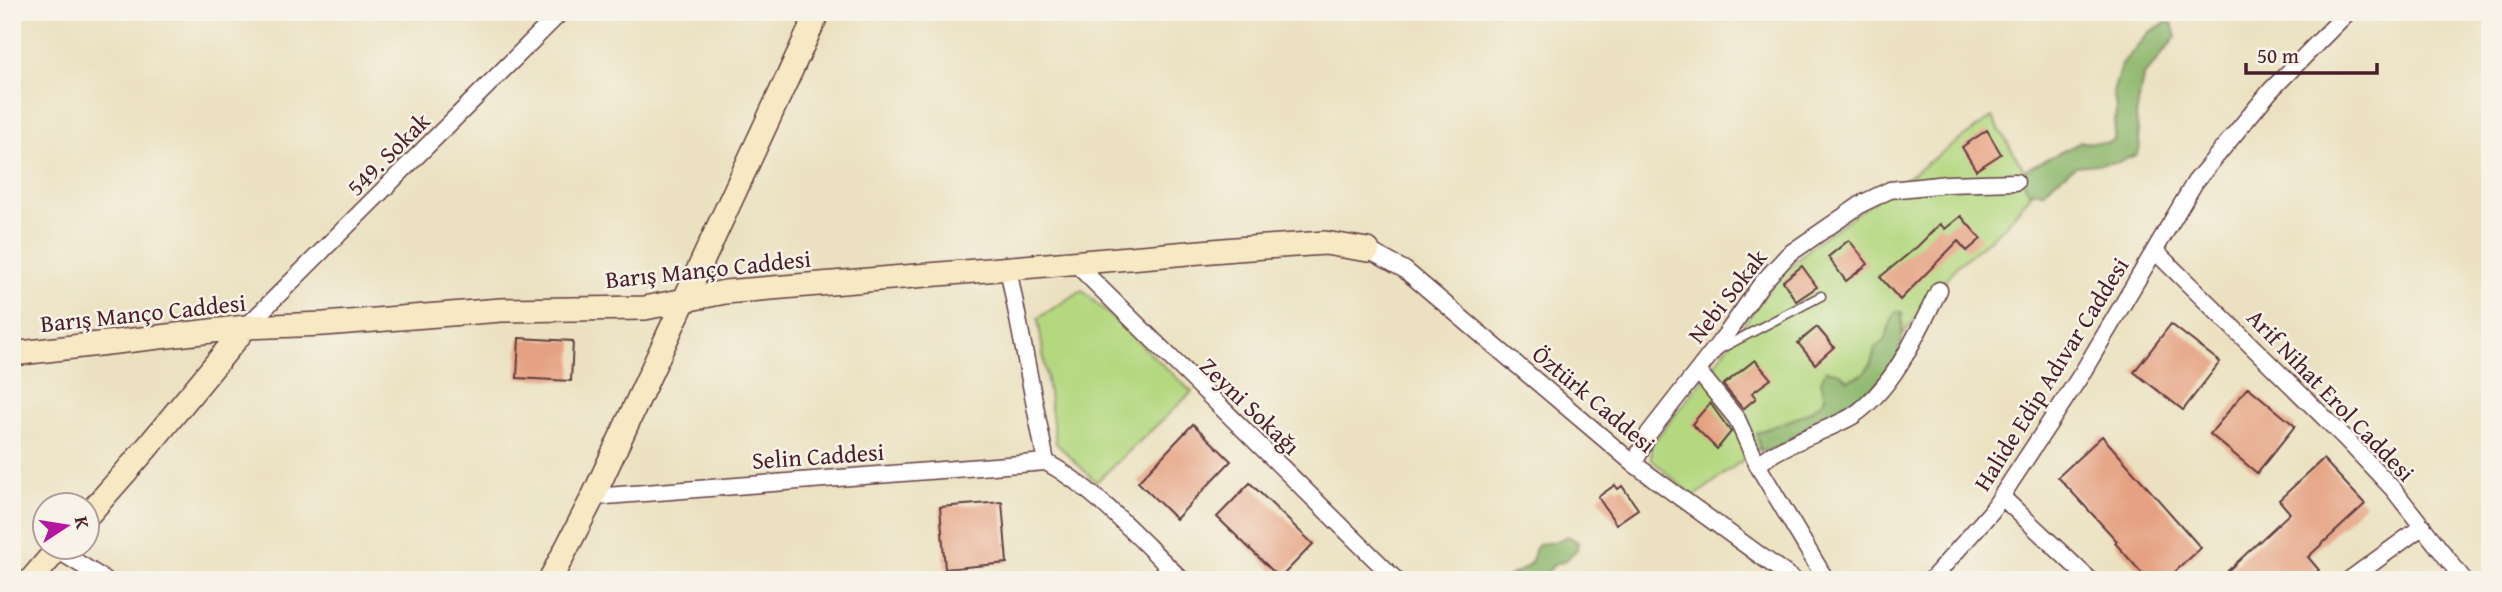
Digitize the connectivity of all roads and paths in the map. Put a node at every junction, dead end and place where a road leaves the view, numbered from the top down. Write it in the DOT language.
graph roads {
  1 [pos="561,12"];
  2 [pos="818,12"];
  3 [pos="2348,12"];
  4 [pos="2016,181"];
  5 [pos="1368,250"];
  6 [pos="2155,250"];
  7 [pos="1074,262"];
  8 [pos="1008,268"];
  9 [pos="1939,290"];
  10 [pos="1821,296"];
  11 [pos="685,300"];
  12 [pos="246,327"];
  13 [pos="12,354"];
  14 [pos="1710,354"];
  15 [pos="1698,371"];
  16 [pos="1046,461"];
  17 [pos="1634,464"];
  18 [pos="1758,466"];
  19 [pos="2001,496"];
  20 [pos="593,497"];
  21 [pos="102,498"];
  22 [pos="2423,526"];
  23 [pos="48,560"];
  24 [pos="76,560"];
  25 [pos="31,580"];
  26 [pos="106,580"];
  27 [pos="550,580"];
  28 [pos="1182,580"];
  29 [pos="1396,580"];
  30 [pos="1794,580"];
  31 [pos="1826,580"];
  32 [pos="1931,580"];
  33 [pos="2090,580"];
  34 [pos="2350,580"];
  35 [pos="2464,580"];
  1 -- 12 [label="street, 549. Sokak"];
  2 -- 11 [label="street"];
  3 -- 6 [label="street, Halide Edip Adıvar Caddesi"];
  4 -- 14 [label="street, Nebi Sokak"];
  5 -- 7 [label="street, Barış Manço Caddesi"];
  5 -- 17 [label="street, Öztürk Caddesi"];
  6 -- 19 [label="street, Halide Edip Adıvar Caddesi"];
  6 -- 22 [label="street, Arif Nihat Erol Caddesi"];
  7 -- 8 [label="street, Barış Manço Caddesi"];
  7 -- 29 [label="street, Zeyni Sokağı"];
  8 -- 11 [label="street, Barış Manço Caddesi"];
  8 -- 16 [label="street"];
  9 -- 18 [label="street"];
  10 -- 14 [label="lane"];
  11 -- 12 [label="street, Barış Manço Caddesi"];
  11 -- 20 [label="street"];
  12 -- 13 [label="street, Barış Manço Caddesi"];
  12 -- 21 [label="street"];
  14 -- 15 [label="street, Nebi Sokak"];
  15 -- 17 [label="street, Nebi Sokak"];
  15 -- 18 [label="street"];
  16 -- 20 [label="street, Selin Caddesi"];
  16 -- 28 [label="street"];
  17 -- 30 [label="street, Öztürk Caddesi"];
  18 -- 31 [label="street"];
  19 -- 32 [label="street, Halide Edip Adıvar Caddesi"];
  19 -- 33 [label="street"];
  20 -- 27 [label="street"];
  22 -- 34 [label="street"];
  22 -- 35 [label="street, Arif Nihat Erol Caddesi"];
  23 -- 25 [label="street"];
  24 -- 26 [label="street"];
}
